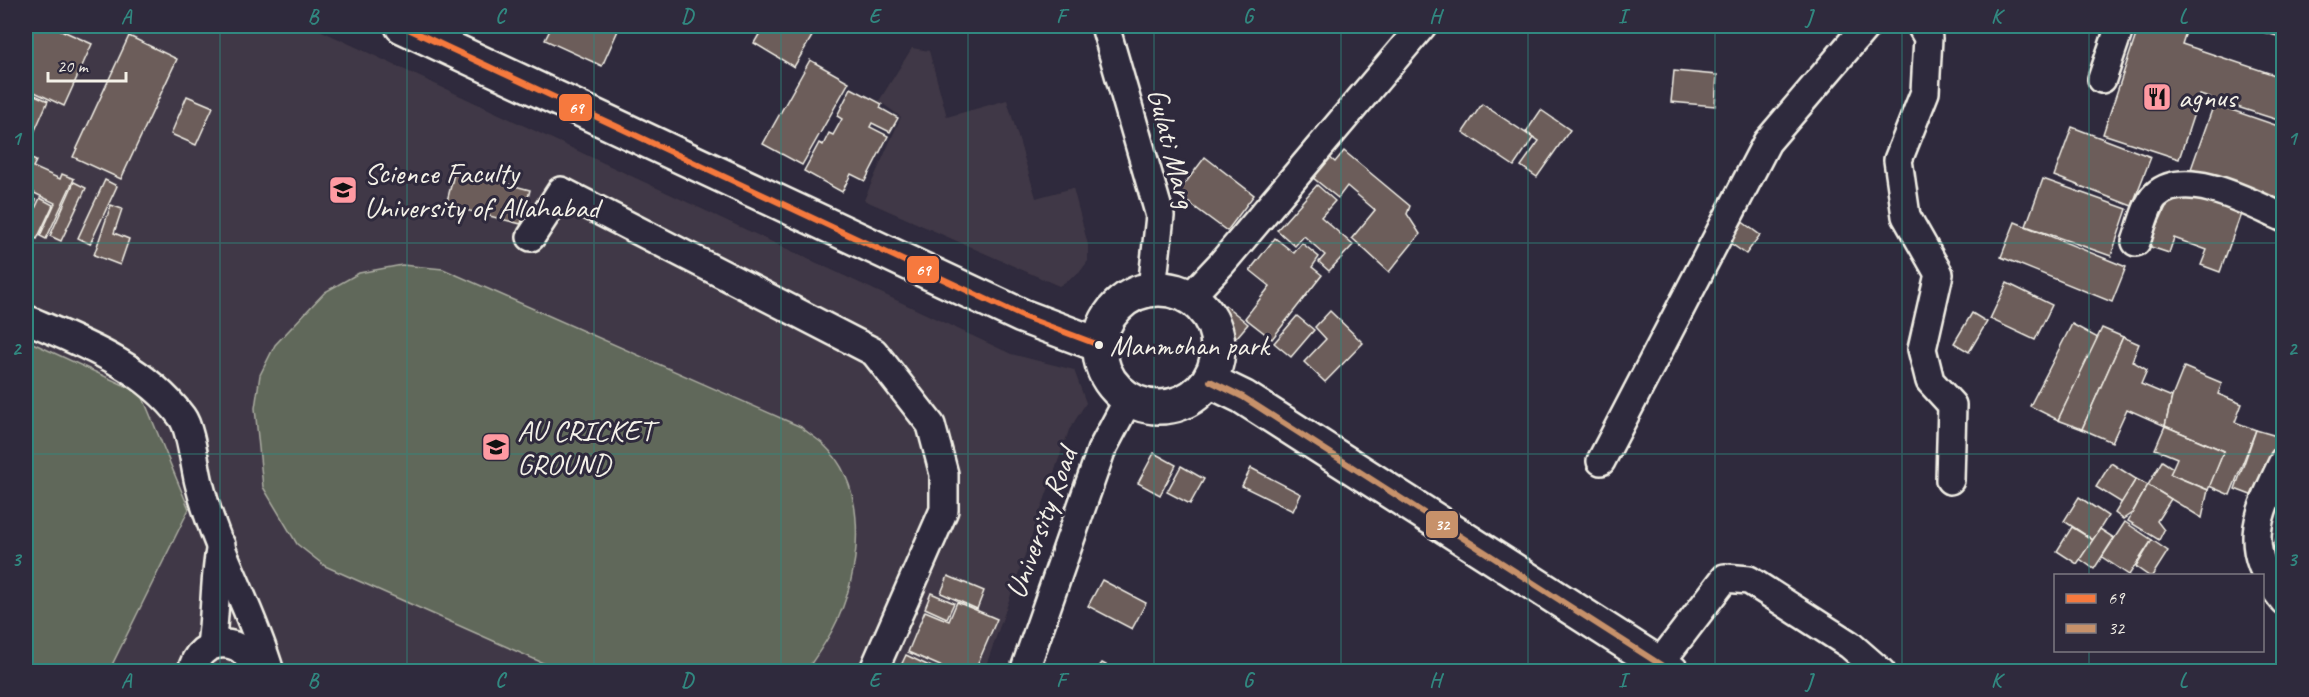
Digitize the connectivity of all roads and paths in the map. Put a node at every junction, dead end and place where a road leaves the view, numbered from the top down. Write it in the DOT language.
graph roads {
  1 [pos="402,26"];
  2 [pos="1105,26"];
  3 [pos="1422,26"];
  4 [pos="1866,26"];
  5 [pos="1921,26"];
  6 [pos="2120,26"];
  7 [pos="2102,79"];
  8 [pos="2283,218"];
  9 [pos="531,237"];
  10 [pos="2136,242"];
  11 [pos="1152,289"];
  12 [pos="1190,297"];
  13 [pos="26,319"];
  14 [pos="1099,345"];
  15 [pos="1209,381"];
  16 [pos="1128,400"];
  17 [pos="2283,460"];
  18 [pos="1601,461"];
  19 [pos="1950,480"];
  20 [pos="221,545"];
  21 [pos="2283,601"];
  22 [pos="211,645"];
  23 [pos="1661,669"];
  24 [pos="192,672"];
  25 [pos="253,672"];
  26 [pos="270,672"];
  27 [pos="873,672"];
  28 [pos="1024,672"];
  29 [pos="1881,672"];
  1 -- 14 [label="main road"];
  2 -- 11 [label="street, Gulati Marg"];
  3 -- 12 [label="street"];
  4 -- 18 [label="street"];
  5 -- 19 [label="street"];
  6 -- 7 [label="street"];
  8 -- 10 [label="street"];
  9 -- 27 [label="street"];
  11 -- 12 [label="main road"];
  11 -- 14 [label="main road"];
  12 -- 15 [label="main road"];
  13 -- 20 [label="street"];
  14 -- 16 [label="main road"];
  15 -- 16 [label="main road"];
  15 -- 23 [label="main road"];
  16 -- 28 [label="street, University Road"];
  17 -- 21 [label="street"];
  20 -- 22 [label="street"];
  20 -- 26 [label="street"];
  22 -- 24 [label="street"];
  22 -- 25 [label="street"];
  23 -- 29 [label="street"];
}
